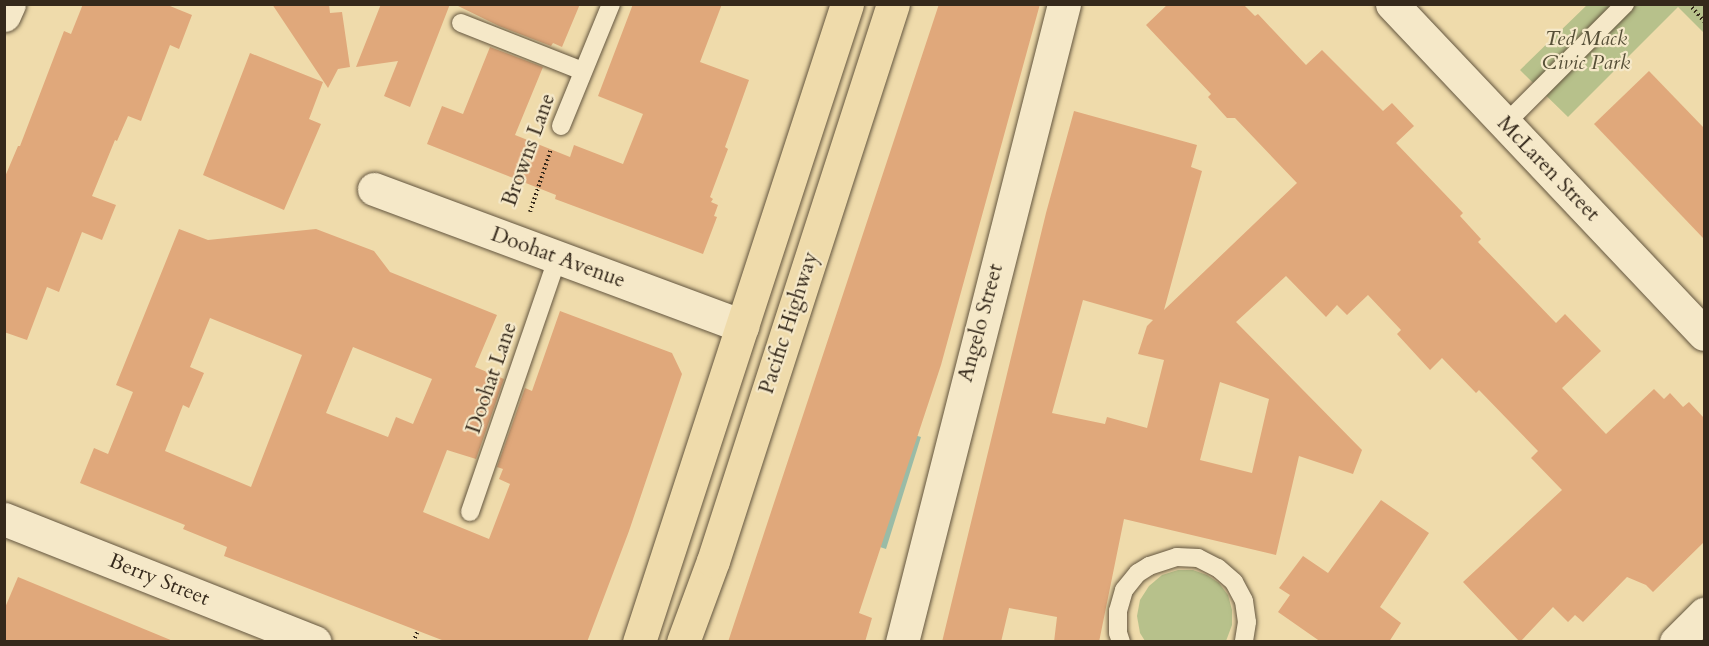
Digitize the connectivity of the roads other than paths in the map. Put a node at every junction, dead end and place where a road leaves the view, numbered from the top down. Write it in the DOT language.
graph roads {
  1 [pos="9,4"];
  2 [pos="611,4"];
  3 [pos="847,4"];
  4 [pos="892,4"];
  5 [pos="1064,4"];
  6 [pos="1392,4"];
  7 [pos="1625,4"];
  8 [pos="4,15"];
  9 [pos="461,23"];
  10 [pos="583,71"];
  11 [pos="1505,124"];
  12 [pos="561,126"];
  13 [pos="374,189"];
  14 [pos="557,259"];
  15 [pos="742,326"];
  16 [pos="1704,334"];
  17 [pos="470,512"];
  18 [pos="4,519"];
  19 [pos="1704,614"];
  20 [pos="314,642"];
  21 [pos="639,642"];
  22 [pos="683,642"];
  23 [pos="902,642"];
  24 [pos="1121,642"];
  25 [pos="1244,642"];
  26 [pos="1676,642"];
  1 -- 8 [label="street"];
  2 -- 10 [label="lane, Browns Lane"];
  3 -- 15 [label="main road, Pacific Highway"];
  4 -- 22 [label="main road, Pacific Highway"];
  5 -- 23 [label="street, Angelo Street"];
  6 -- 11 [label="street, McLaren Street"];
  7 -- 11 [label="lane"];
  9 -- 10 [label="lane"];
  10 -- 12 [label="lane, Browns Lane"];
  11 -- 16 [label="street, McLaren Street"];
  13 -- 14 [label="street, Doohat Avenue"];
  14 -- 15 [label="street, Doohat Avenue"];
  14 -- 17 [label="lane, Doohat Lane"];
  15 -- 21 [label="main road, Pacific Highway"];
  18 -- 20 [label="street, Berry Street"];
  19 -- 26 [label="street"];
  24 -- 25 [label="lane"];
}
